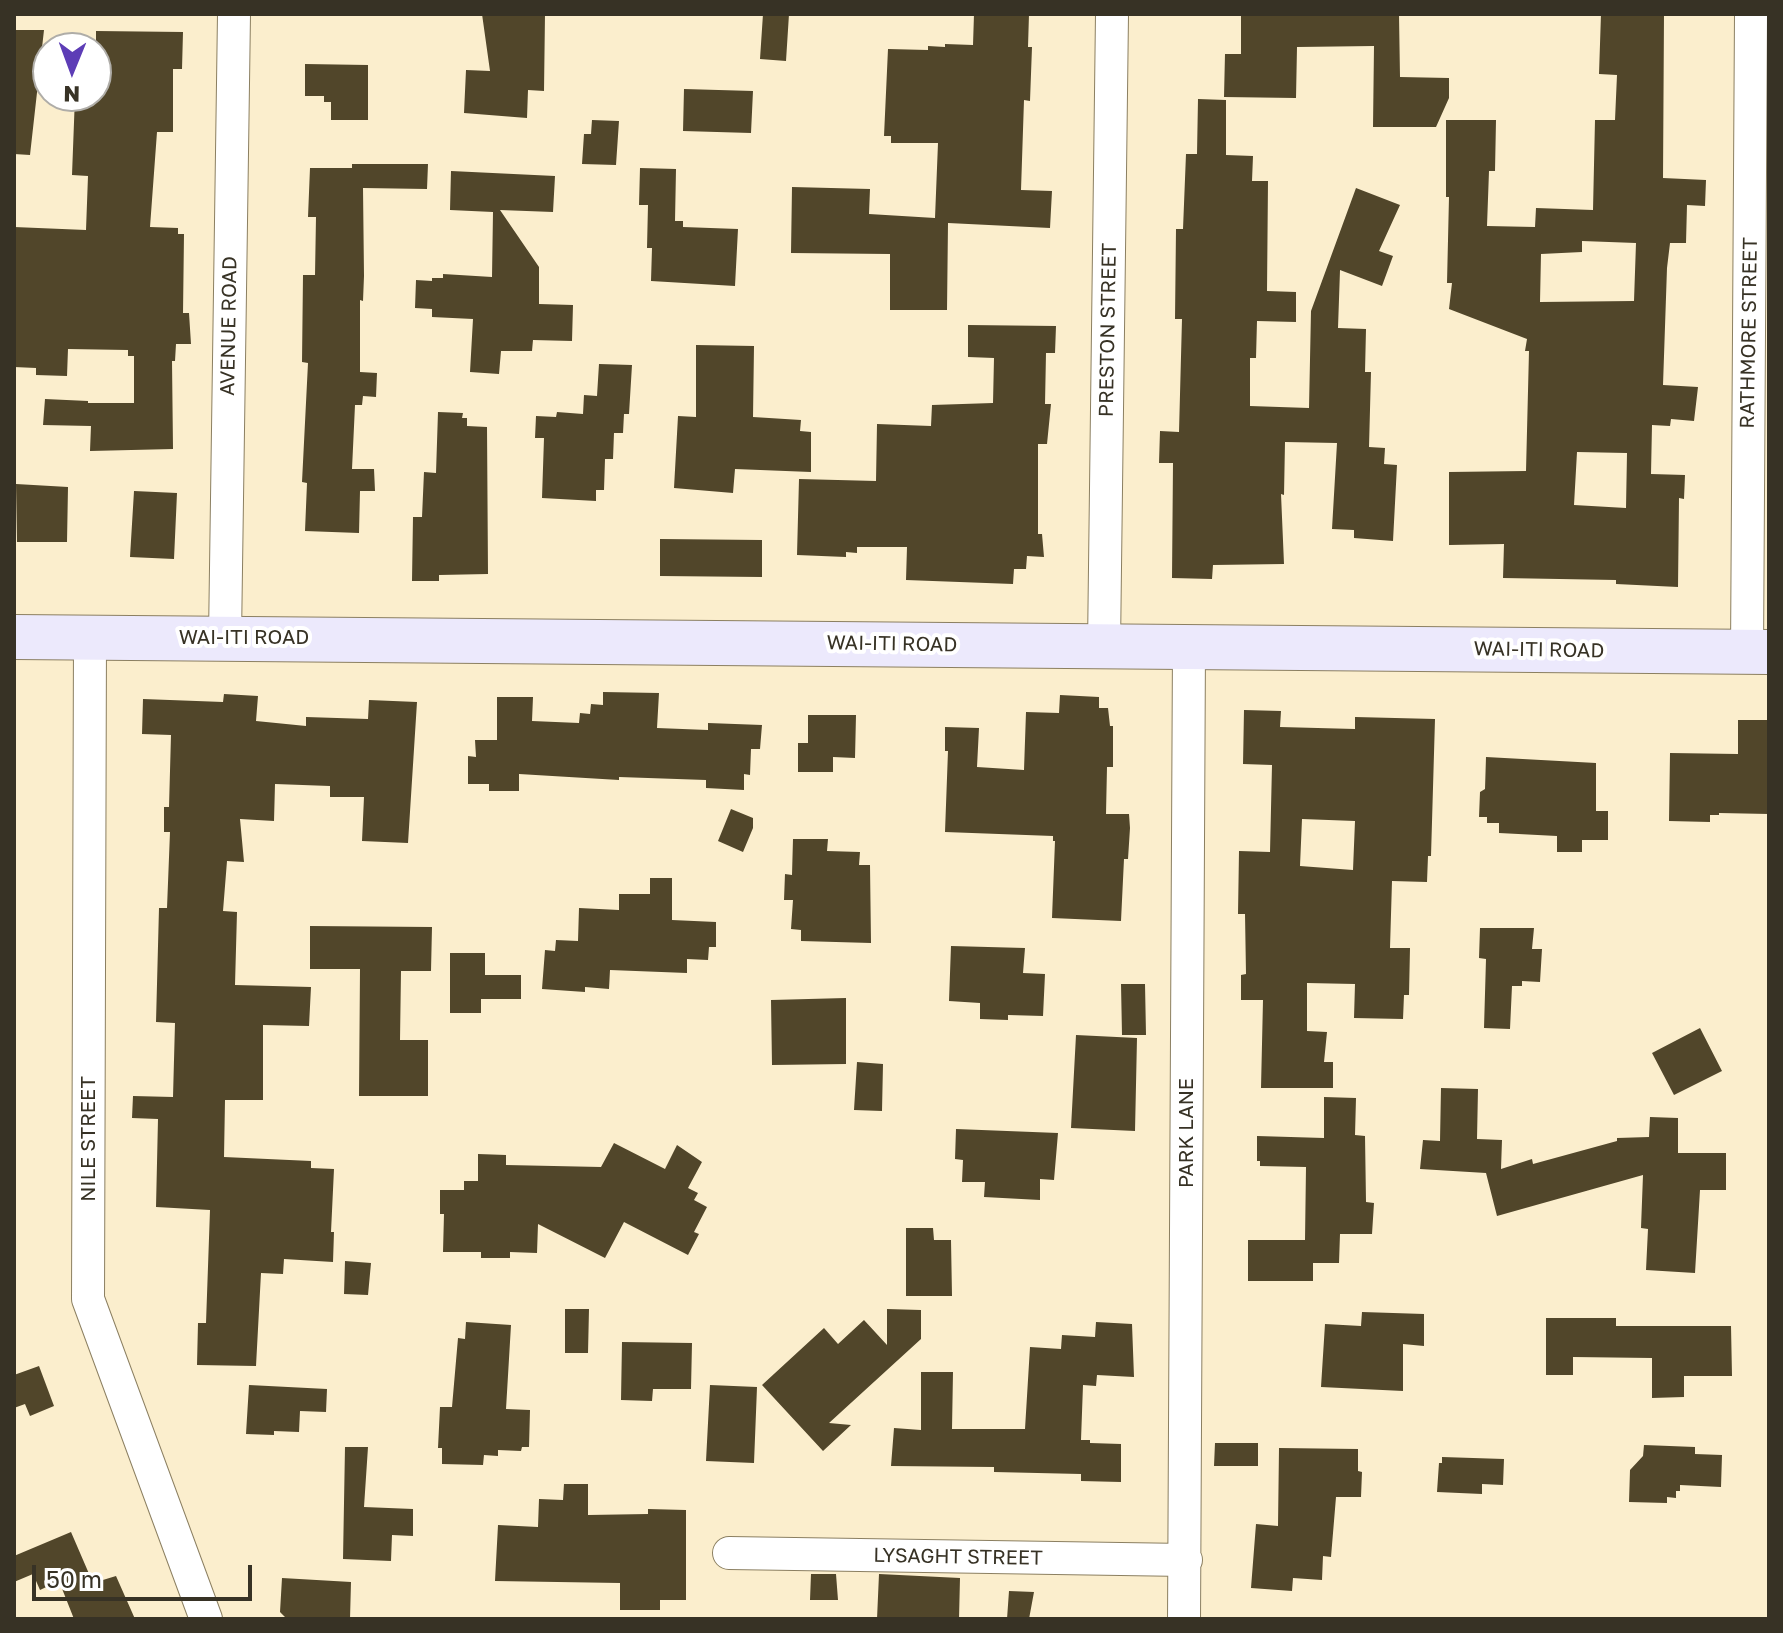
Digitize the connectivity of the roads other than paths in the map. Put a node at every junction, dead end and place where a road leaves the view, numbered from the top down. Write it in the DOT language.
graph roads {
  1 [pos="234,14"];
  2 [pos="1112,14"];
  3 [pos="1751,14"];
  4 [pos="14,637"];
  5 [pos="90,637"];
  6 [pos="225,637"];
  7 [pos="1104,646"];
  8 [pos="1189,646"];
  9 [pos="1758,652"];
  10 [pos="729,1553"];
  11 [pos="1186,1560"];
  12 [pos="206,1619"];
  13 [pos="1184,1619"];
  1 -- 6 [label="street, AVENUE ROAD"];
  2 -- 7 [label="street, PRESTON STREET"];
  3 -- 9 [label="street, RATHMORE STREET"];
  4 -- 5 [label="main road, WAI-ITI ROAD"];
  5 -- 6 [label="main road, WAI-ITI ROAD"];
  5 -- 12 [label="street, NILE STREET"];
  6 -- 7 [label="main road, WAI-ITI ROAD"];
  7 -- 8 [label="main road, WAI-ITI ROAD"];
  8 -- 9 [label="main road, WAI-ITI ROAD"];
  8 -- 11 [label="street, PARK LANE"];
  10 -- 11 [label="street, LYSAGHT STREET"];
  11 -- 13 [label="street, PARK LANE"];
}
